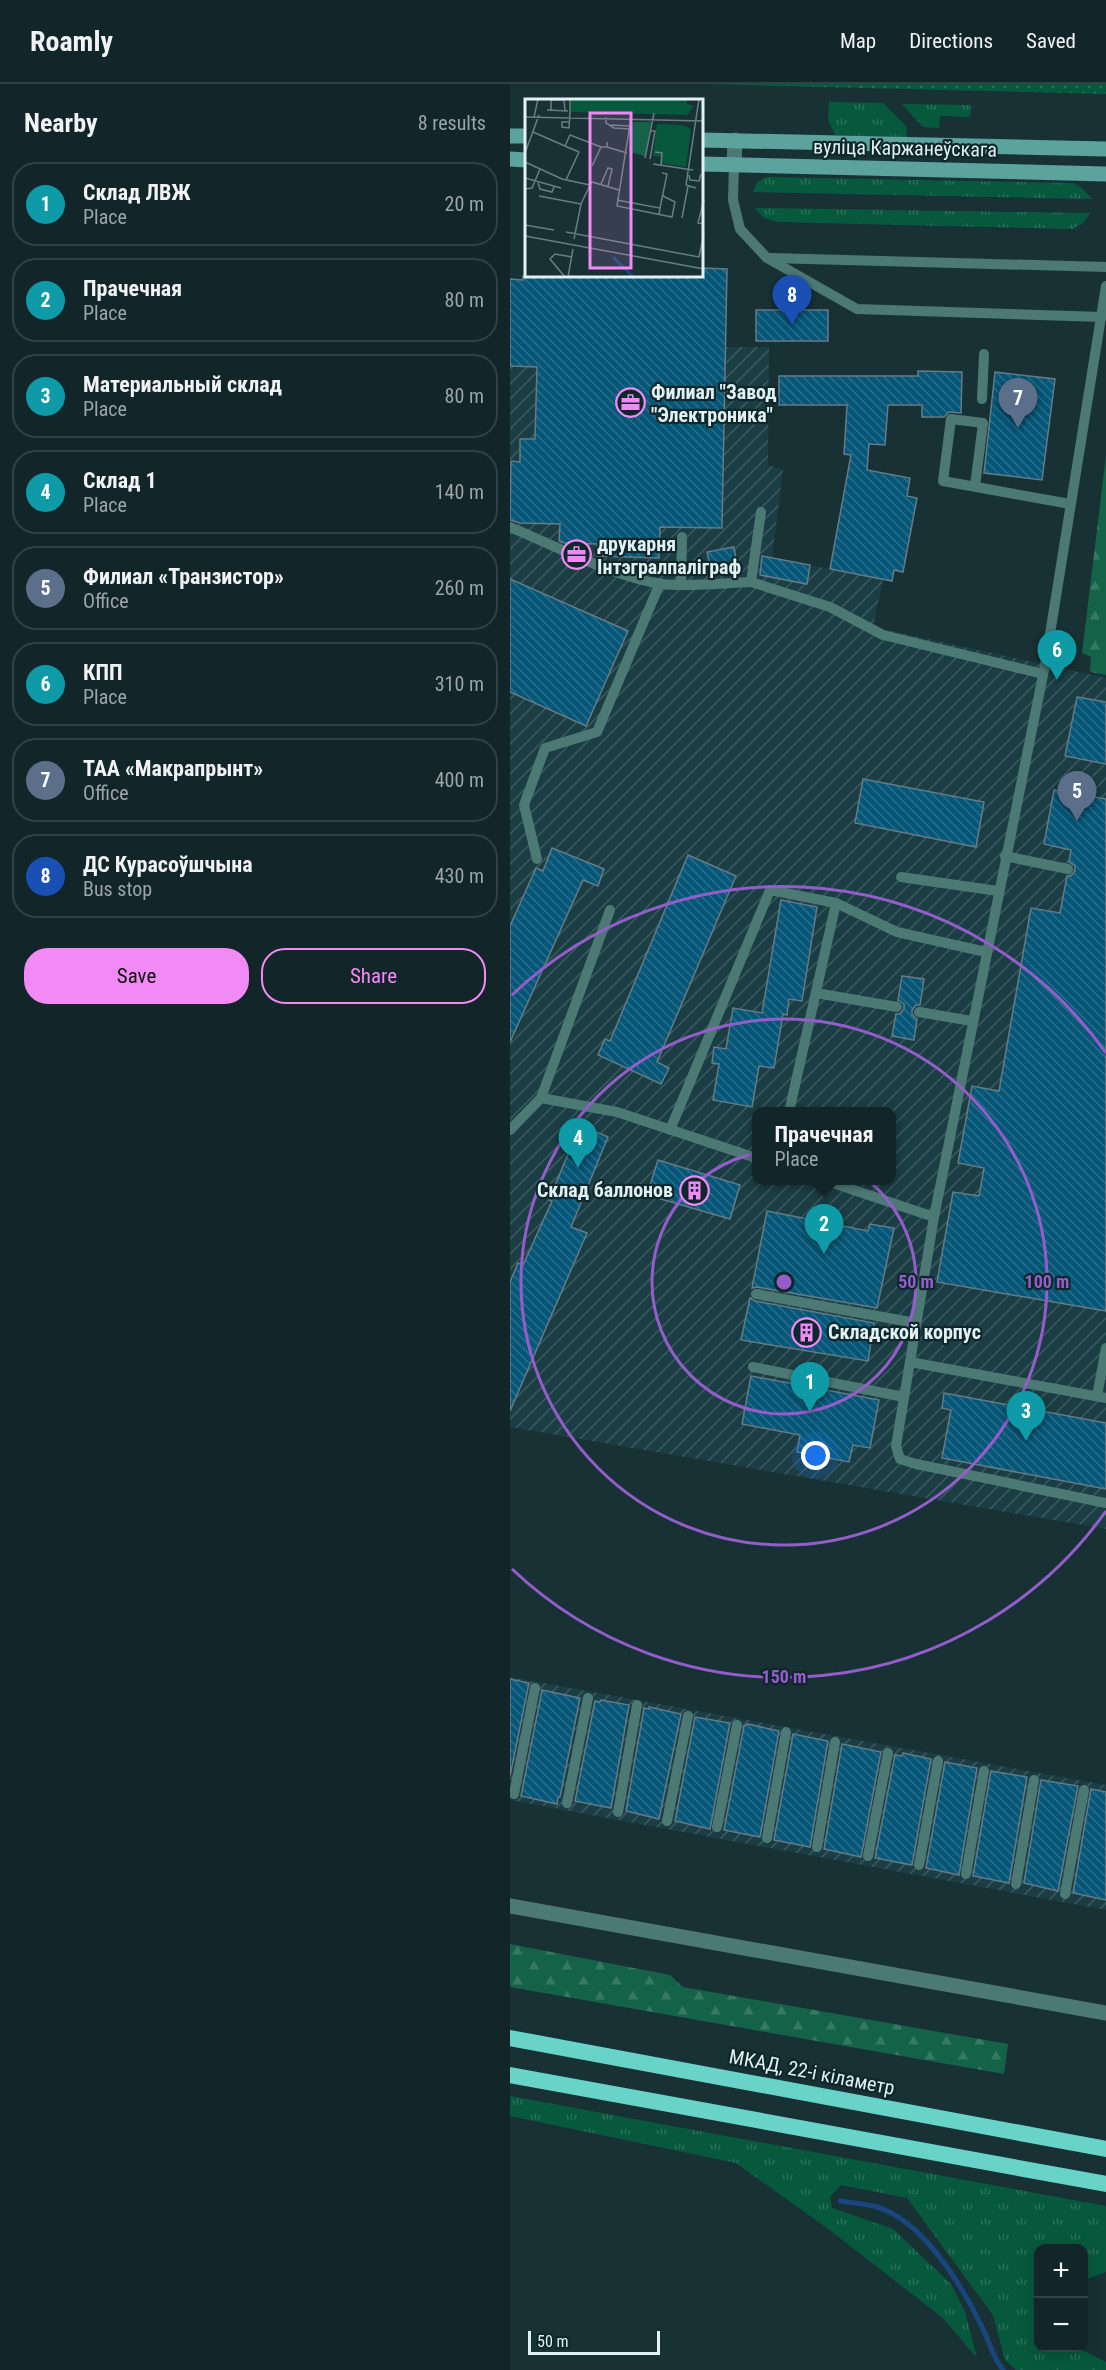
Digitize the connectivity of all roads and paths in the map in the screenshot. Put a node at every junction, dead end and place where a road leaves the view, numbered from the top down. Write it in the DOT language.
graph roads {
  1 [pos="704,140"];
  2 [pos="735,140"];
  3 [pos="1106,149"];
  4 [pos="510,159"];
  5 [pos="525,160"];
  6 [pos="704,164"];
  7 [pos="734,164"];
  8 [pos="1106,174"];
  9 [pos="767,258"];
  10 [pos="1106,267"];
  11 [pos="1106,286"];
  12 [pos="1102,317"];
  13 [pos="984,354"];
  14 [pos="982,399"];
  15 [pos="975,486"];
  16 [pos="1070,504"];
  17 [pos="761,512"];
  18 [pos="510,527"];
  19 [pos="682,537"];
  20 [pos="751,582"];
  21 [pos="660,583"];
  22 [pos="681,585"];
  23 [pos="1043,674"];
  24 [pos="1005,856"];
  25 [pos="537,859"];
  26 [pos="1068,868"];
  27 [pos="901,877"];
  28 [pos="998,891"];
  29 [pos="836,903"];
  30 [pos="610,910"];
  31 [pos="986,952"];
  32 [pos="816,993"];
  33 [pos="897,1008"];
  34 [pos="918,1012"];
  35 [pos="972,1021"];
  36 [pos="541,1098"];
  37 [pos="790,1107"];
  38 [pos="510,1130"];
  39 [pos="670,1130"];
  40 [pos="752,1157"];
  41 [pos="839,1185"];
  42 [pos="934,1217"];
  43 [pos="756,1294"];
  44 [pos="916,1323"];
  45 [pos="1106,1348"];
  46 [pos="910,1362"];
  47 [pos="753,1367"];
  48 [pos="904,1397"];
  49 [pos="1102,1397"];
  50 [pos="1106,1503"];
  51 [pos="535,1688"];
  52 [pos="588,1698"];
  53 [pos="637,1705"];
  54 [pos="688,1716"];
  55 [pos="737,1725"];
  56 [pos="786,1732"];
  57 [pos="835,1742"];
  58 [pos="888,1753"];
  59 [pos="938,1761"];
  60 [pos="984,1770"];
  61 [pos="1034,1780"];
  62 [pos="1084,1790"];
  63 [pos="514,1794"];
  64 [pos="567,1803"];
  65 [pos="618,1812"];
  66 [pos="668,1821"];
  67 [pos="717,1827"];
  68 [pos="767,1838"];
  69 [pos="818,1847"];
  70 [pos="868,1856"];
  71 [pos="918,1865"];
  72 [pos="966,1874"];
  73 [pos="1016,1884"];
  74 [pos="1065,1894"];
  75 [pos="510,1906"];
  76 [pos="1106,2013"];
  77 [pos="510,2038"];
  78 [pos="510,2075"];
  79 [pos="1106,2149"];
  80 [pos="1106,2184"];
  1 -- 2 [label="main road, вуліца Каржанеўскага"];
  2 -- 3 [label="main road, вуліца Каржанеўскага"];
  2 -- 7 [label="street"];
  4 -- 5 [label="main road"];
  6 -- 7 [label="main road, вуліца Каржанеўскага"];
  7 -- 8 [label="main road, вуліца Каржанеўскага"];
  7 -- 9 [label="lane"];
  9 -- 10 [label="lane"];
  9 -- 12 [label="lane"];
  11 -- 12 [label="lane"];
  12 -- 16 [label="lane"];
  13 -- 14 [label="lane"];
  15 -- 15 [label="lane"];
  15 -- 16 [label="lane"];
  16 -- 23 [label="lane"];
  17 -- 20 [label="lane"];
  18 -- 21 [label="lane"];
  19 -- 22 [label="lane"];
  20 -- 22 [label="lane"];
  20 -- 23 [label="lane"];
  21 -- 22 [label="lane"];
  21 -- 25 [label="lane"];
  23 -- 24 [label="lane"];
  24 -- 26 [label="lane"];
  24 -- 28 [label="lane"];
  27 -- 28 [label="lane"];
  28 -- 31 [label="lane"];
  29 -- 31 [label="lane"];
  29 -- 32 [label="lane"];
  29 -- 39 [label="lane"];
  30 -- 36 [label="lane"];
  31 -- 35 [label="lane"];
  32 -- 33 [label="lane"];
  32 -- 37 [label="lane"];
  34 -- 35 [label="lane"];
  35 -- 42 [label="lane"];
  36 -- 38 [label="lane"];
  36 -- 39 [label="lane"];
  39 -- 40 [label="lane"];
  41 -- 42 [label="lane"];
  42 -- 44 [label="lane"];
  43 -- 44 [label="lane"];
  44 -- 46 [label="lane"];
  45 -- 49 [label="lane"];
  46 -- 48 [label="lane"];
  46 -- 49 [label="lane"];
  47 -- 48 [label="lane"];
  48 -- 50 [label="lane"];
  51 -- 63 [label="lane"];
  52 -- 64 [label="lane"];
  53 -- 65 [label="lane"];
  54 -- 66 [label="lane"];
  55 -- 67 [label="lane"];
  56 -- 68 [label="lane"];
  57 -- 69 [label="lane"];
  58 -- 70 [label="lane"];
  59 -- 71 [label="lane"];
  60 -- 72 [label="lane"];
  61 -- 73 [label="lane"];
  62 -- 74 [label="lane"];
  75 -- 76 [label="street"];
  77 -- 79 [label="highway, МКАД, 22-і кіламетр"];
  78 -- 80 [label="highway"];
}
